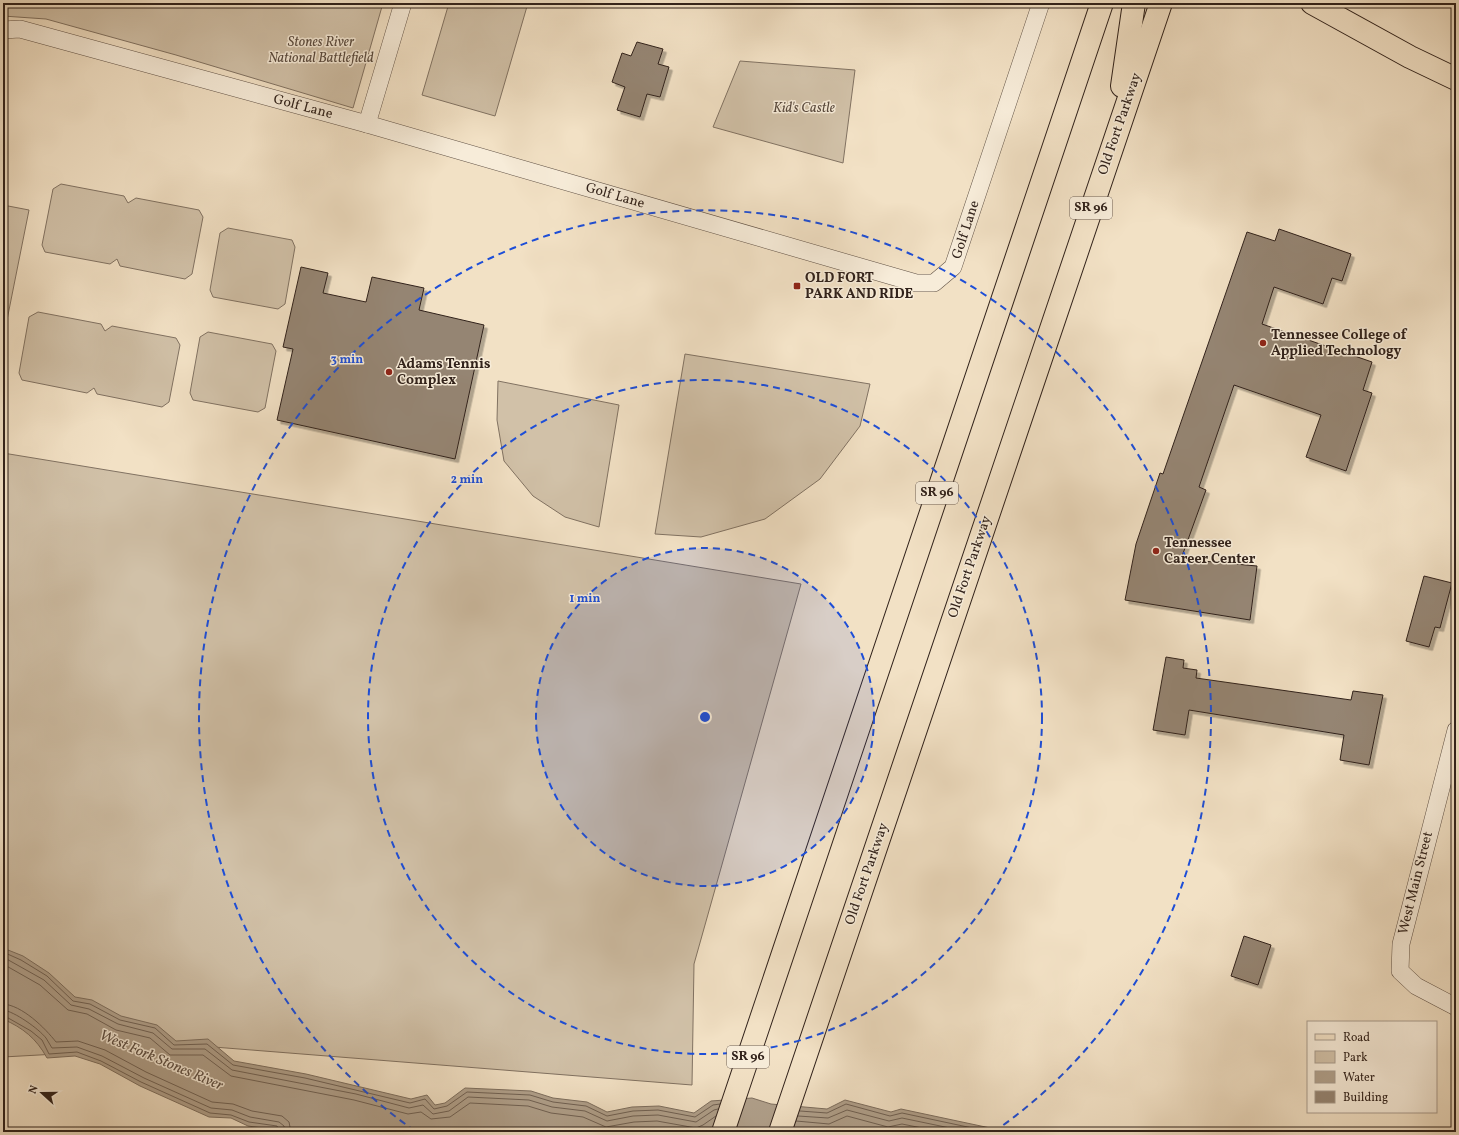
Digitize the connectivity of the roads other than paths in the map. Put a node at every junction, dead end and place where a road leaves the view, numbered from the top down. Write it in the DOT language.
graph roads {
  1 [pos="403,3"];
  2 [pos="1041,3"];
  3 [pos="1102,3"];
  4 [pos="1134,3"];
  5 [pos="1161,3"];
  6 [pos="1312,3"];
  7 [pos="3,30"];
  8 [pos="1454,77"];
  9 [pos="366,124"];
  10 [pos="1115,138"];
  11 [pos="1456,730"];
  12 [pos="1456,1007"];
  13 [pos="723,1132"];
  14 [pos="780,1132"];
  1 -- 9 [label="street"];
  2 -- 9 [label="street, Golf Lane"];
  3 -- 13 [label="main road, SR 96"];
  4 -- 10 [label="main road"];
  5 -- 10 [label="main road, Old Fort Parkway / SR 96"];
  6 -- 8 [label="main road"];
  7 -- 9 [label="street, Golf Lane"];
  10 -- 14 [label="main road, Old Fort Parkway / SR 96"];
  11 -- 12 [label="street, West Main Street"];
}
